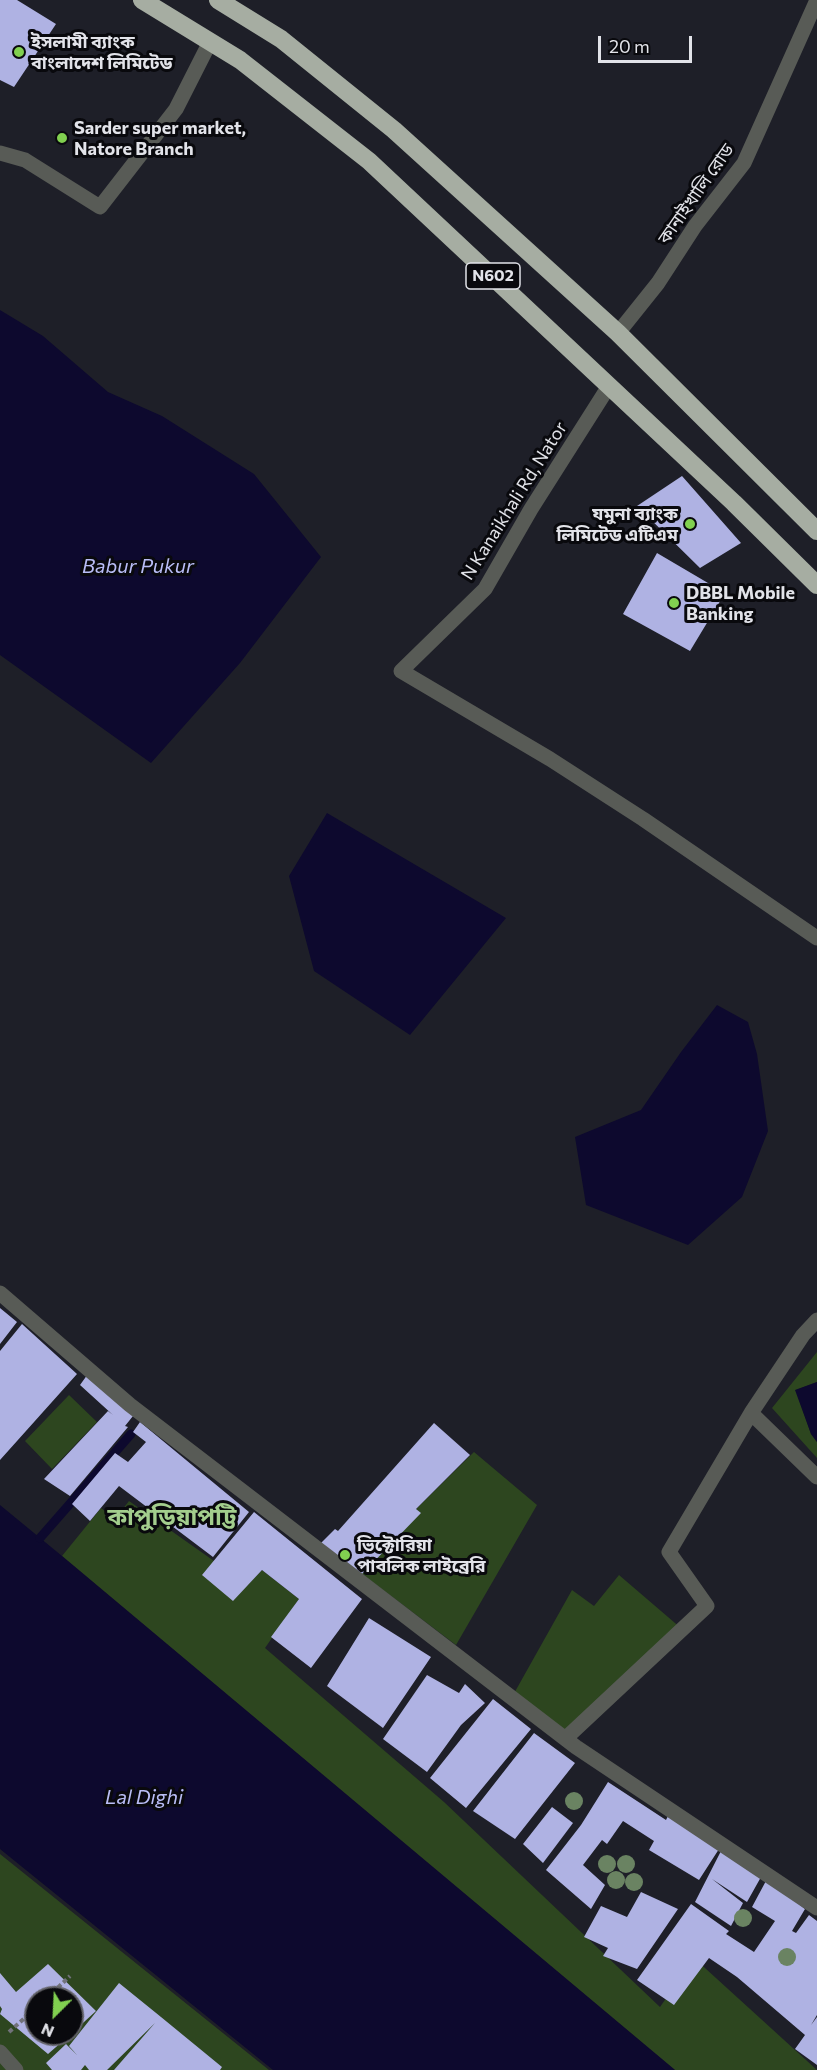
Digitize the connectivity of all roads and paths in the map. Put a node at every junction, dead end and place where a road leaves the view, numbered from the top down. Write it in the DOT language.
graph roads {
  1 [pos="142,0"];
  2 [pos="218,0"];
  3 [pos="817,0"];
  4 [pos="210,42"];
  5 [pos="0,153"];
  6 [pos="618,333"];
  7 [pos="609,386"];
  8 [pos="817,531"];
  9 [pos="817,585"];
  10 [pos="817,938"];
  11 [pos="0,1293"];
  12 [pos="817,1320"];
  13 [pos="751,1413"];
  14 [pos="817,1477"];
  15 [pos="566,1738"];
  16 [pos="817,1908"];
  17 [pos="70,1976"];
  18 [pos="59,1986"];
  19 [pos="24,2019"];
  20 [pos="7,2034"];
  21 [pos="0,2052"];
  22 [pos="16,2070"];
  1 -- 4 [label="highway, N602"];
  2 -- 6 [label="highway, N602"];
  3 -- 6 [label="street, কানাইখালি রোড"];
  4 -- 5 [label="street"];
  4 -- 7 [label="highway, N602"];
  6 -- 8 [label="highway, N602"];
  7 -- 9 [label="highway, N602"];
  7 -- 10 [label="street, N Kanaikhali Rd, Nator"];
  11 -- 15 [label="street"];
  12 -- 13 [label="street"];
  13 -- 14 [label="street"];
  13 -- 15 [label="street"];
  15 -- 16 [label="street"];
  17 -- 18 [label="path"];
  19 -- 20 [label="path"];
  21 -- 22 [label="street"];
}
